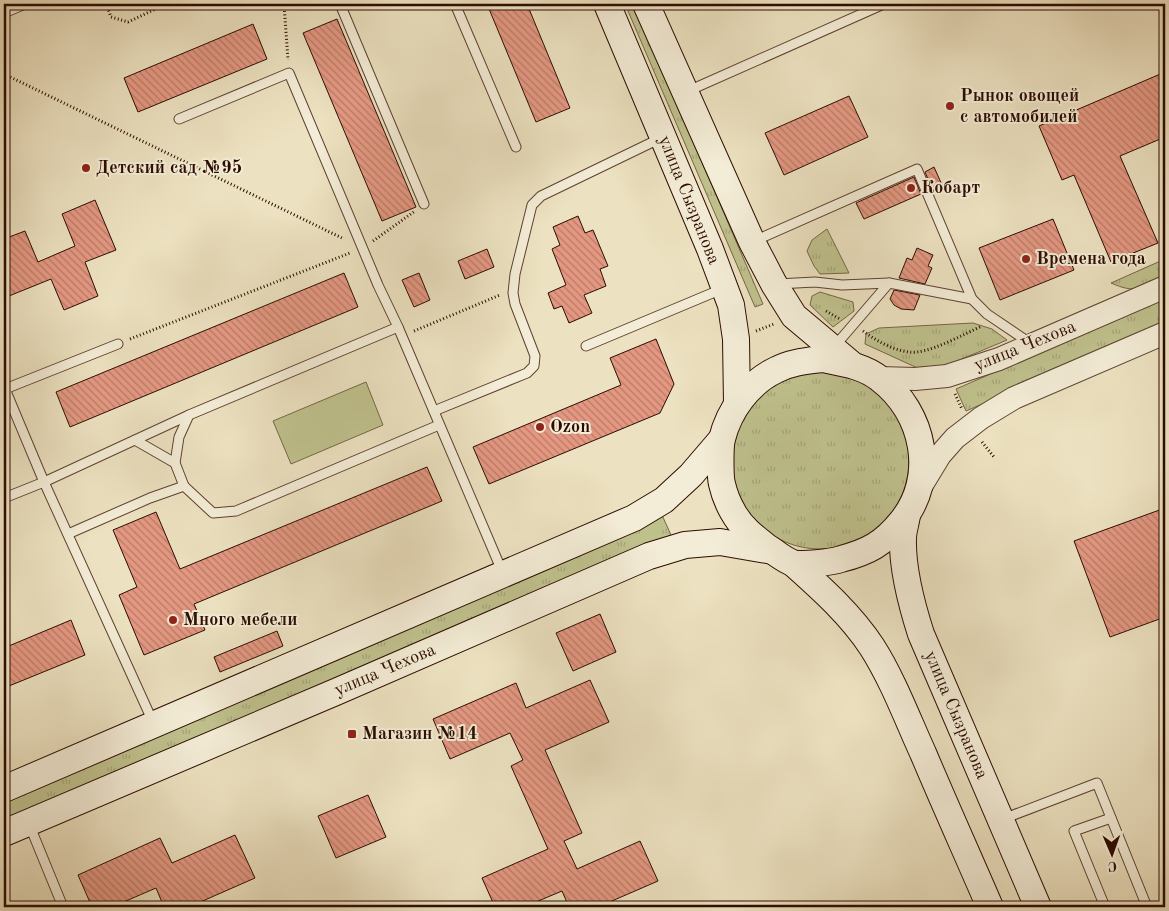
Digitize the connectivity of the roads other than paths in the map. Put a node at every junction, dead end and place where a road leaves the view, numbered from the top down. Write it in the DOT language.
graph roads {
  1 [pos="26,4"];
  2 [pos="340,4"];
  3 [pos="455,4"];
  4 [pos="607,4"];
  5 [pos="646,4"];
  6 [pos="884,4"];
  7 [pos="4,13"];
  8 [pos="686,92"];
  9 [pos="179,119"];
  10 [pos="663,137"];
  11 [pos="516,147"];
  12 [pos="424,204"];
  13 [pos="752,242"];
  14 [pos="889,283"];
  15 [pos="774,284"];
  16 [pos="724,287"];
  17 [pos="1165,287"];
  18 [pos="972,299"];
  19 [pos="398,327"];
  20 [pos="1165,333"];
  21 [pos="118,344"];
  22 [pos="1032,345"];
  23 [pos="586,346"];
  24 [pos="841,356"];
  25 [pos="879,378"];
  26 [pos="736,404"];
  27 [pos="434,410"];
  28 [pos="189,415"];
  29 [pos="439,425"];
  30 [pos="135,440"];
  31 [pos="721,440"];
  32 [pos="175,463"];
  33 [pos="44,482"];
  34 [pos="184,486"];
  35 [pos="918,491"];
  36 [pos="4,498"];
  37 [pos="907,515"];
  38 [pos="68,534"];
  39 [pos="783,557"];
  40 [pos="503,574"];
  41 [pos="154,724"];
  42 [pos="4,789"];
  43 [pos="1111,818"];
  44 [pos="1001,820"];
  45 [pos="28,822"];
  46 [pos="4,833"];
  47 [pos="63,907"];
  48 [pos="990,907"];
  49 [pos="1038,907"];
  50 [pos="1105,907"];
  51 [pos="1147,907"];
  1 -- 7 [label="lane"];
  2 -- 12 [label="lane"];
  3 -- 11 [label="lane"];
  4 -- 10 [label="main road, улица Сызранова"];
  5 -- 8 [label="main road"];
  6 -- 8 [label="lane"];
  8 -- 13 [label="main road"];
  9 -- 19 [label="lane"];
  10 -- 16 [label="main road, улица Сызранова"];
  10 -- 27 [label="lane"];
  13 -- 15 [label="main road"];
  13 -- 18 [label="lane"];
  14 -- 15 [label="lane"];
  14 -- 18 [label="lane"];
  14 -- 24 [label="lane"];
  15 -- 24 [label="main road"];
  16 -- 23 [label="lane"];
  16 -- 26 [label="main road, улица Сызранова"];
  17 -- 22 [label="street, улица Чехова"];
  18 -- 22 [label="lane"];
  19 -- 27 [label="lane"];
  19 -- 28 [label="lane"];
  20 -- 35 [label="street"];
  21 -- 33 [label="lane"];
  22 -- 25 [label="street, улица Чехова"];
  24 -- 25 [label="main road"];
  24 -- 26 [label="main road"];
  25 -- 35 [label="main road"];
  26 -- 31 [label="main road"];
  27 -- 29 [label="lane"];
  28 -- 30 [label="lane"];
  28 -- 32 [label="lane"];
  29 -- 34 [label="lane"];
  29 -- 40 [label="lane"];
  30 -- 32 [label="lane"];
  30 -- 33 [label="lane"];
  31 -- 39 [label="main road"];
  31 -- 40 [label="main road"];
  32 -- 34 [label="lane"];
  33 -- 36 [label="lane"];
  33 -- 38 [label="lane"];
  34 -- 38 [label="lane"];
  35 -- 37 [label="main road"];
  37 -- 39 [label="main road, улица Чехова"];
  37 -- 44 [label="main road, улица Сызранова"];
  38 -- 41 [label="lane"];
  39 -- 45 [label="main road, улица Чехова"];
  39 -- 48 [label="main road"];
  40 -- 41 [label="main road"];
  41 -- 42 [label="main road"];
  43 -- 44 [label="lane"];
  43 -- 50 [label="lane"];
  43 -- 51 [label="lane"];
  44 -- 49 [label="main road, улица Сызранова"];
  45 -- 46 [label="main road, улица Чехова"];
  45 -- 47 [label="lane"];
}
